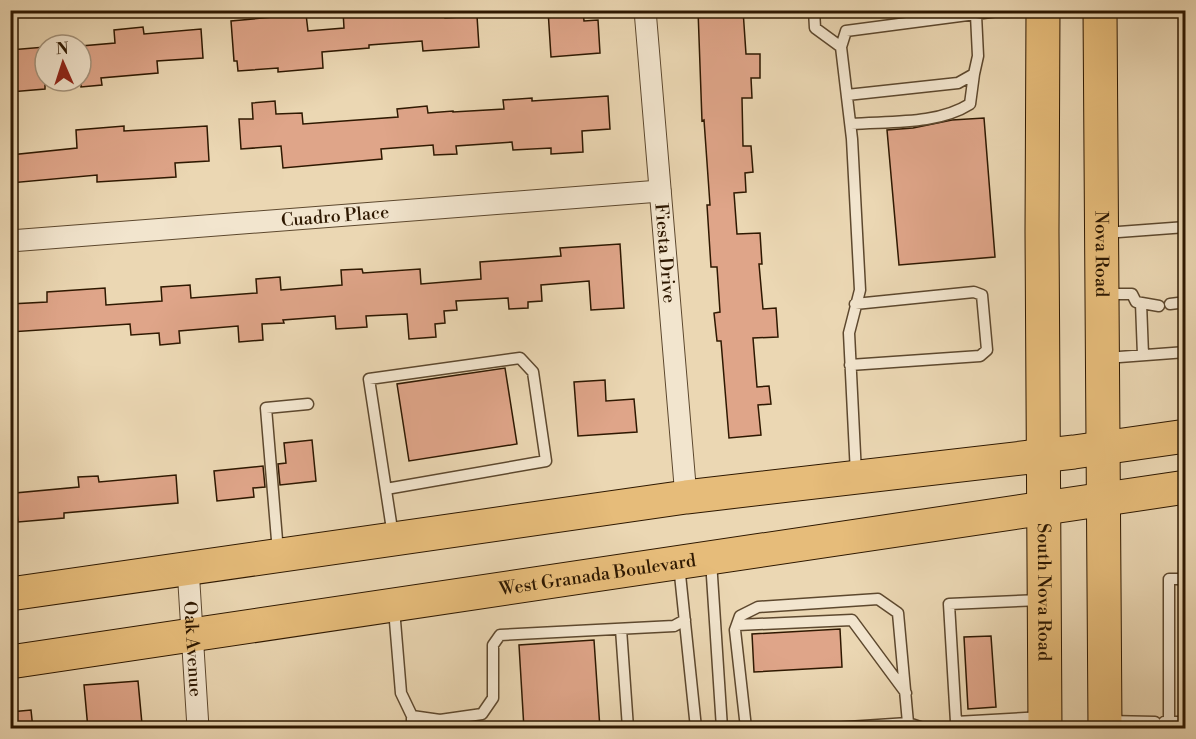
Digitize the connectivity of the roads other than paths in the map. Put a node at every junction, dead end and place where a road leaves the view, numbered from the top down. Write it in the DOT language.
graph roads {
  1 [pos="645,10"];
  2 [pos="814,10"];
  3 [pos="1043,10"];
  4 [pos="1100,10"];
  5 [pos="1003,11"];
  6 [pos="963,13"];
  7 [pos="976,15"];
  8 [pos="919,16"];
  9 [pos="841,48"];
  10 [pos="974,74"];
  11 [pos="847,95"];
  12 [pos="851,124"];
  13 [pos="660,191"];
  14 [pos="1185,227"];
  15 [pos="1102,234"];
  16 [pos="10,241"];
  17 [pos="1102,294"];
  18 [pos="1185,302"];
  19 [pos="1141,303"];
  20 [pos="855,304"];
  21 [pos="1185,352"];
  22 [pos="1143,355"];
  23 [pos="1103,359"];
  24 [pos="850,365"];
  25 [pos="308,404"];
  26 [pos="1185,436"];
  27 [pos="1104,448"];
  28 [pos="1043,455"];
  29 [pos="856,477"];
  30 [pos="1185,487"];
  31 [pos="386,489"];
  32 [pos="686,497"];
  33 [pos="1104,499"];
  34 [pos="1043,508"];
  35 [pos="394,539"];
  36 [pos="278,555"];
  37 [pos="711,558"];
  38 [pos="678,563"];
  39 [pos="188,568"];
  40 [pos="1185,579"];
  41 [pos="10,594"];
  42 [pos="1044,600"];
  43 [pos="394,606"];
  44 [pos="685,620"];
  45 [pos="737,625"];
  46 [pos="621,629"];
  47 [pos="192,635"];
  48 [pos="10,662"];
  49 [pos="907,694"];
  50 [pos="412,716"];
  51 [pos="1169,722"];
  52 [pos="1185,722"];
  53 [pos="908,723"];
  54 [pos="1045,723"];
  55 [pos="1105,725"];
  56 [pos="1155,725"];
  57 [pos="198,729"];
  58 [pos="412,729"];
  59 [pos="628,729"];
  60 [pos="696,729"];
  61 [pos="722,729"];
  62 [pos="746,729"];
  63 [pos="832,729"];
  64 [pos="922,729"];
  1 -- 13 [label="street, Fiesta Drive"];
  2 -- 9 [label="lane"];
  3 -- 28 [label="main road"];
  4 -- 15 [label="main road, Nova Road"];
  5 -- 7 [label="lane"];
  6 -- 7 [label="lane"];
  6 -- 8 [label="lane"];
  7 -- 10 [label="lane"];
  8 -- 9 [label="lane"];
  9 -- 11 [label="lane"];
  10 -- 11 [label="lane"];
  10 -- 12 [label="lane"];
  11 -- 12 [label="lane"];
  12 -- 20 [label="lane"];
  13 -- 16 [label="street, Cuadro Place"];
  13 -- 32 [label="street, Fiesta Drive"];
  14 -- 15 [label="lane"];
  15 -- 17 [label="main road, Nova Road"];
  17 -- 19 [label="lane"];
  17 -- 23 [label="main road, Nova Road"];
  18 -- 19 [label="lane"];
  19 -- 22 [label="lane"];
  20 -- 24 [label="lane"];
  20 -- 24 [label="lane"];
  21 -- 22 [label="lane"];
  22 -- 23 [label="lane"];
  23 -- 27 [label="main road, Nova Road"];
  24 -- 29 [label="lane"];
  25 -- 36 [label="lane"];
  26 -- 27 [label="main road"];
  27 -- 28 [label="main road"];
  27 -- 33 [label="main road, Nova Road"];
  28 -- 29 [label="main road"];
  28 -- 34 [label="main road, South Nova Road"];
  29 -- 32 [label="main road"];
  30 -- 33 [label="main road, West Granada Boulevard"];
  31 -- 31 [label="lane"];
  31 -- 35 [label="lane"];
  32 -- 35 [label="main road"];
  33 -- 34 [label="main road, West Granada Boulevard"];
  33 -- 55 [label="main road"];
  34 -- 37 [label="main road, West Granada Boulevard"];
  34 -- 42 [label="main road, South Nova Road"];
  35 -- 36 [label="main road"];
  36 -- 39 [label="main road"];
  37 -- 38 [label="main road, West Granada Boulevard"];
  37 -- 61 [label="lane"];
  38 -- 43 [label="main road, West Granada Boulevard"];
  38 -- 44 [label="lane"];
  39 -- 41 [label="main road"];
  39 -- 47 [label="street, Oak Avenue"];
  40 -- 51 [label="lane"];
  42 -- 54 [label="main road, South Nova Road"];
  42 -- 54 [label="lane"];
  43 -- 47 [label="main road, West Granada Boulevard"];
  43 -- 50 [label="lane"];
  44 -- 46 [label="lane"];
  44 -- 60 [label="lane"];
  45 -- 49 [label="lane"];
  45 -- 49 [label="lane"];
  45 -- 62 [label="lane"];
  46 -- 50 [label="lane"];
  46 -- 59 [label="lane"];
  47 -- 48 [label="main road, West Granada Boulevard"];
  47 -- 57 [label="street, Oak Avenue"];
  49 -- 53 [label="lane"];
  50 -- 58 [label="lane"];
  51 -- 52 [label="lane"];
  51 -- 56 [label="lane"];
  53 -- 63 [label="lane"];
  53 -- 64 [label="lane"];
  55 -- 56 [label="lane"];
}
